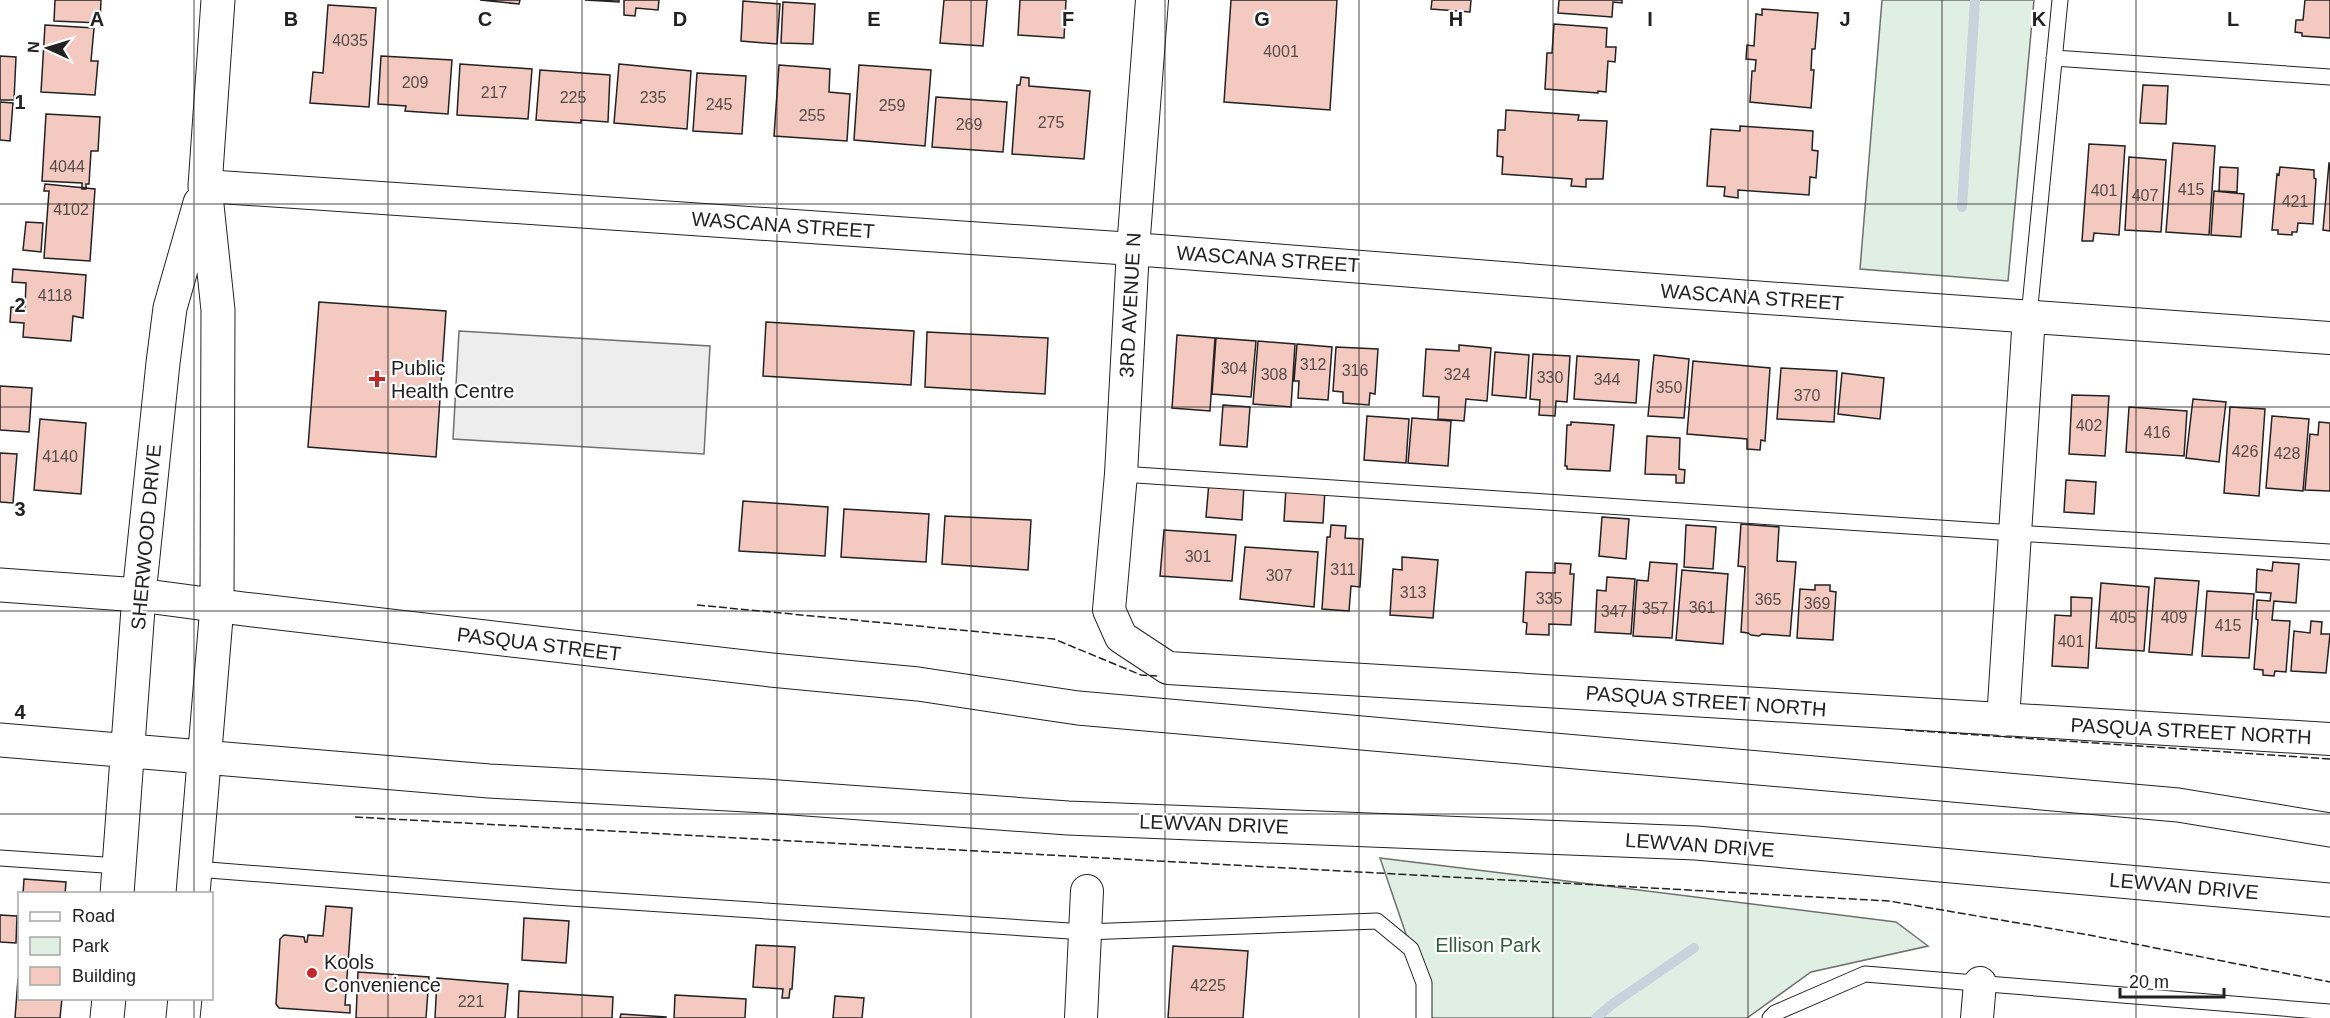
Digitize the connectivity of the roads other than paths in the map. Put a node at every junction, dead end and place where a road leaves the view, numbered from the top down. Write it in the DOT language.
graph roads {
  1 [pos="218,0"];
  2 [pos="1152,0"];
  3 [pos="2060,0"];
  4 [pos="2054,58"];
  5 [pos="2330,77"];
  6 [pos="205,186"];
  7 [pos="1133,249"];
  8 [pos="2029,315"];
  9 [pos="2330,338"];
  10 [pos="1121,474"];
  11 [pos="2014,533"];
  12 [pos="2330,552"];
  13 [pos="0,585"];
  14 [pos="139,595"];
  15 [pos="217,606"];
  16 [pos="1109,610"];
  17 [pos="2003,720"];
  18 [pos="2330,739"];
  19 [pos="0,740"];
  20 [pos="128,752"];
  21 [pos="204,758"];
  22 [pos="2330,830"];
  23 [pos="0,858"];
  24 [pos="118,880"];
  25 [pos="195,881"];
  26 [pos="1087,891"];
  27 [pos="2330,900"];
  28 [pos="1085,932"];
  29 [pos="1980,983"];
  30 [pos="109,1000"];
  31 [pos="185,1000"];
  32 [pos="2330,1012"];
  33 [pos="107,1018"];
  34 [pos="183,1018"];
  35 [pos="1081,1018"];
  36 [pos="1424,1018"];
  37 [pos="1770,1018"];
  38 [pos="1977,1018"];
  1 -- 6 [label="main road, SHERWOOD DRIVE"];
  2 -- 7 [label="street, 3RD AVENUE N"];
  3 -- 4 [label="lane"];
  4 -- 5 [label="lane"];
  4 -- 8 [label="lane"];
  6 -- 7 [label="street, WASCANA STREET"];
  6 -- 14 [label="main road, SHERWOOD DRIVE"];
  6 -- 15 [label="main road, SHERWOOD DRIVE"];
  7 -- 8 [label="street, WASCANA STREET"];
  7 -- 10 [label="street, 3RD AVENUE N"];
  8 -- 9 [label="street, WASCANA STREET"];
  8 -- 11 [label="street"];
  10 -- 11 [label="lane"];
  10 -- 16 [label="street, 3RD AVENUE N"];
  11 -- 12 [label="lane"];
  11 -- 17 [label="street"];
  13 -- 14 [label="main road, PASQUA STREET"];
  14 -- 15 [label="main road, PASQUA STREET"];
  14 -- 20 [label="main road, SHERWOOD DRIVE"];
  15 -- 21 [label="main road, SHERWOOD DRIVE"];
  15 -- 22 [label="main road, PASQUA STREET"];
  16 -- 17 [label="street, PASQUA STREET NORTH"];
  17 -- 18 [label="street, PASQUA STREET NORTH"];
  19 -- 20 [label="main road"];
  20 -- 21 [label="main road"];
  20 -- 24 [label="main road, SHERWOOD DRIVE"];
  21 -- 25 [label="main road, SHERWOOD DRIVE"];
  21 -- 27 [label="main road, LEWVAN DRIVE"];
  23 -- 24 [label="lane"];
  25 -- 28 [label="lane"];
  26 -- 28 [label="street"];
  28 -- 35 [label="street"];
  28 -- 36 [label="lane"];
  29 -- 32 [label="lane"];
  29 -- 37 [label="lane"];
  29 -- 38 [label="street"];
  30 -- 33 [label="main road"];
  31 -- 34 [label="main road"];
}
